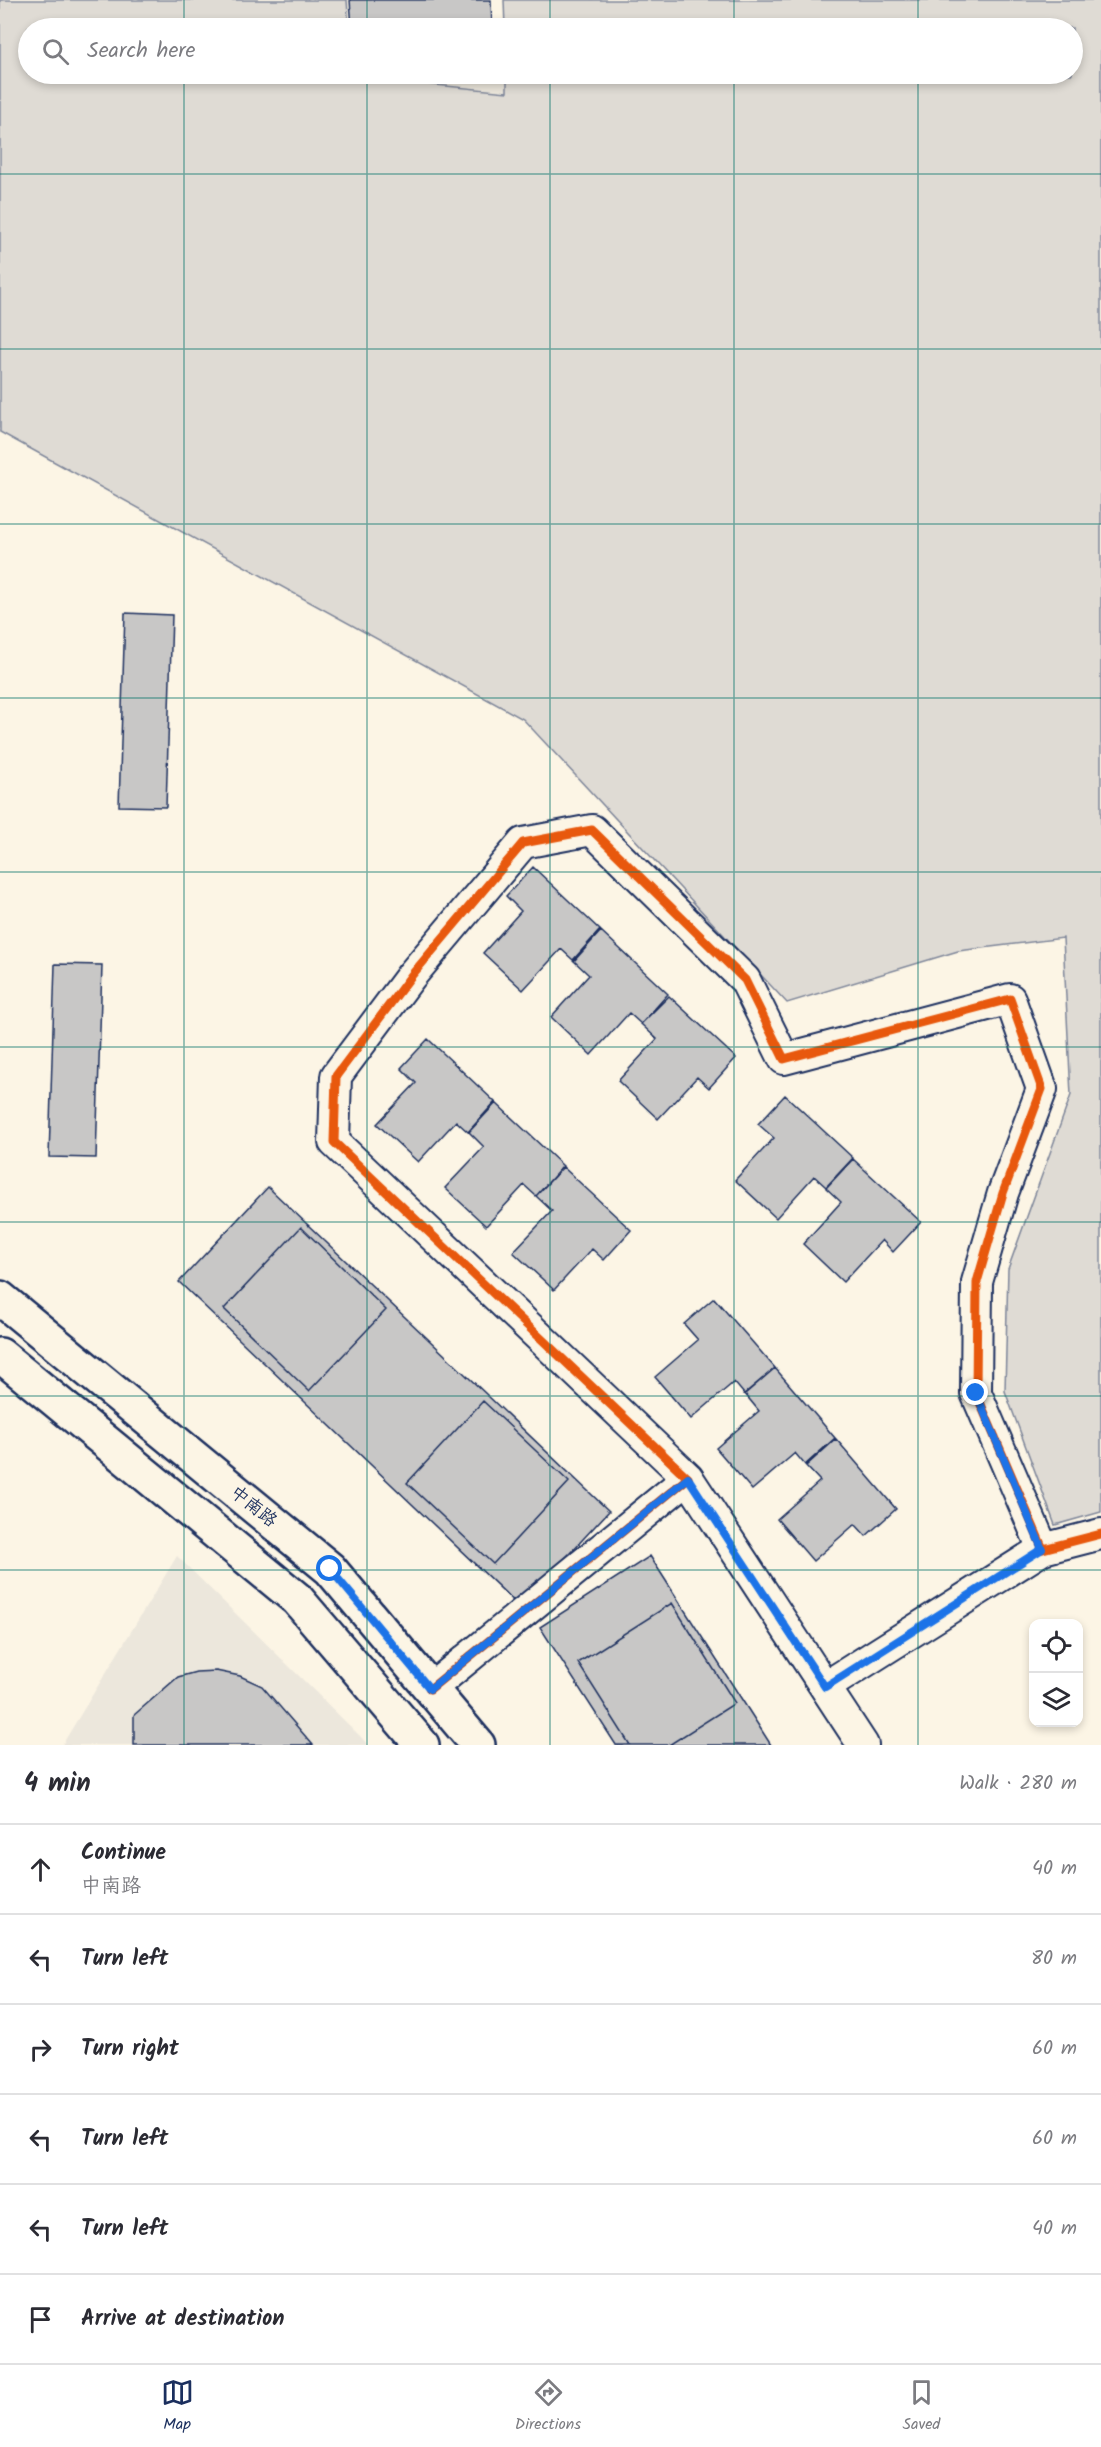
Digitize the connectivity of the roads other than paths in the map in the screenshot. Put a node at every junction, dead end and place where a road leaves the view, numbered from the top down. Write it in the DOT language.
graph roads {
  1 [pos="0,1298"];
  2 [pos="0,1355"];
  3 [pos="688,1478"];
  4 [pos="1101,1534"];
  5 [pos="1042,1549"];
  6 [pos="825,1687"];
  7 [pos="430,1689"];
  8 [pos="422,1745"];
  9 [pos="478,1745"];
  10 [pos="862,1745"];
  1 -- 7 [label="main road, 中南路"];
  2 -- 8 [label="main road"];
  3 -- 5 [label="street"];
  3 -- 6 [label="street"];
  3 -- 7 [label="street"];
  4 -- 5 [label="street"];
  5 -- 6 [label="street"];
  6 -- 10 [label="street"];
  7 -- 9 [label="main road, 中南路"];
}
